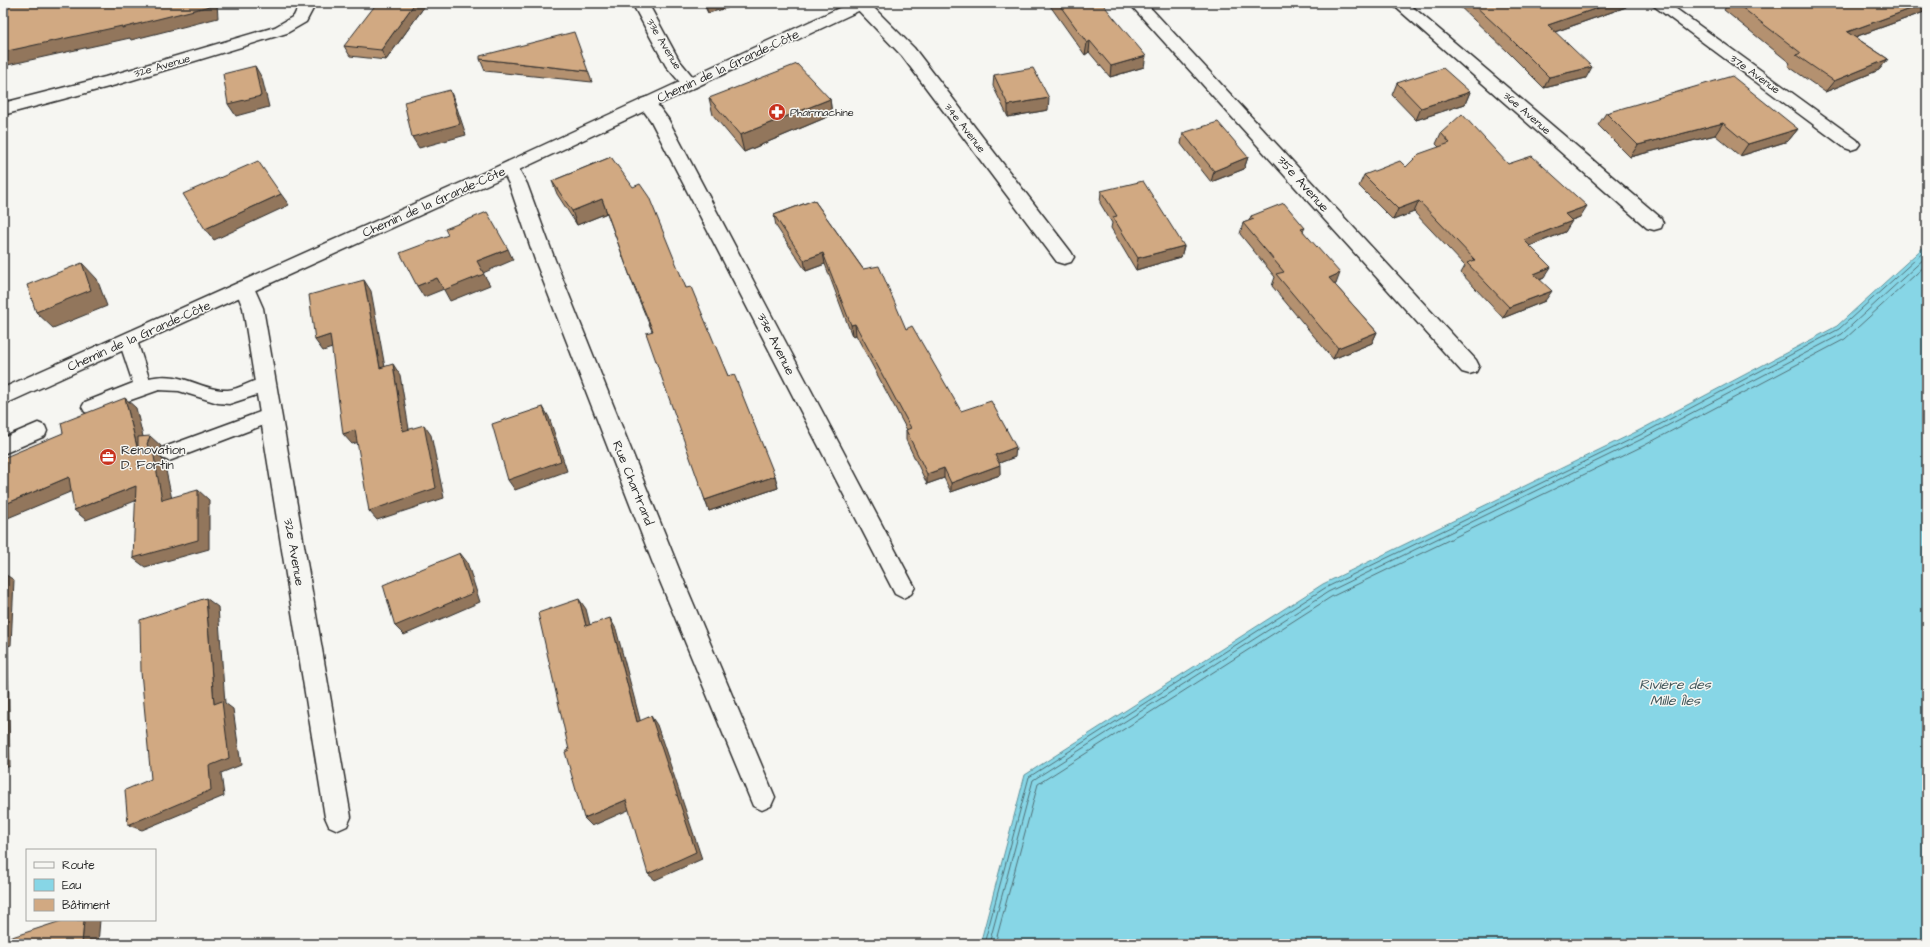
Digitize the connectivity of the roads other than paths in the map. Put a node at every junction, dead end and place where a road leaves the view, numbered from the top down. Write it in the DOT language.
graph roads {
  1 [pos="308,3"];
  2 [pos="640,3"];
  3 [pos="862,3"];
  4 [pos="1137,3"];
  5 [pos="1399,3"];
  6 [pos="1658,3"];
  7 [pos="690,83"];
  8 [pos="647,103"];
  9 [pos="3,109"];
  10 [pos="1851,144"];
  11 [pos="510,168"];
  12 [pos="1654,223"];
  13 [pos="1064,258"];
  14 [pos="245,288"];
  15 [pos="128,342"];
  16 [pos="1469,366"];
  17 [pos="266,385"];
  18 [pos="143,387"];
  19 [pos="3,397"];
  20 [pos="91,407"];
  21 [pos="271,415"];
  22 [pos="38,431"];
  23 [pos="3,446"];
  24 [pos="169,453"];
  25 [pos="903,587"];
  26 [pos="762,797"];
  27 [pos="338,817"];
  1 -- 9 [label="street, 32e Avenue"];
  2 -- 7 [label="street, 33e Avenue"];
  3 -- 7 [label="street, Chemin de la Grande-Côte"];
  3 -- 13 [label="street, 34e Avenue"];
  4 -- 16 [label="street, 35e Avenue"];
  5 -- 12 [label="street, 36e Avenue"];
  6 -- 10 [label="street, 37e Avenue"];
  7 -- 8 [label="street, Chemin de la Grande-Côte"];
  8 -- 11 [label="street, Chemin de la Grande-Côte"];
  8 -- 25 [label="street, 33e Avenue"];
  11 -- 14 [label="street, Chemin de la Grande-Côte"];
  11 -- 26 [label="street, Rue Chartrand"];
  14 -- 15 [label="street, Chemin de la Grande-Côte"];
  14 -- 17 [label="street, 32e Avenue"];
  15 -- 18 [label="lane"];
  15 -- 19 [label="street, Chemin de la Grande-Côte"];
  17 -- 18 [label="lane"];
  17 -- 21 [label="street, 32e Avenue"];
  18 -- 20 [label="lane"];
  21 -- 24 [label="lane"];
  21 -- 27 [label="street, 32e Avenue"];
  22 -- 23 [label="lane"];
}
